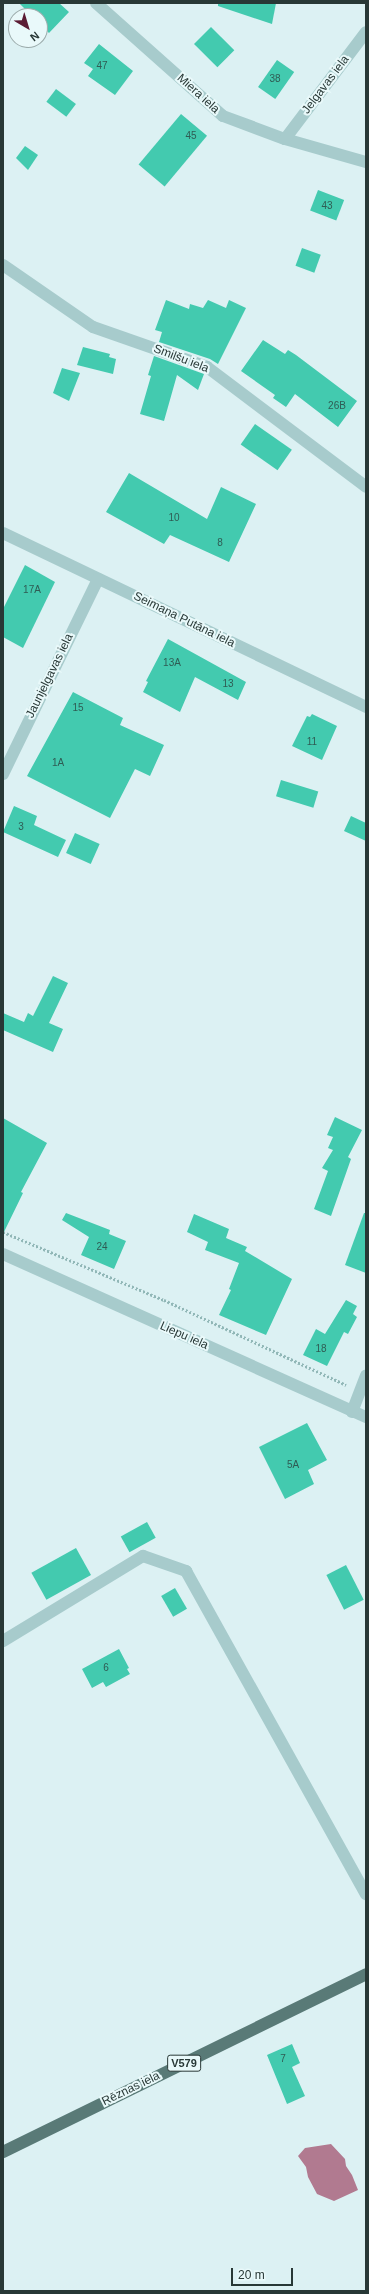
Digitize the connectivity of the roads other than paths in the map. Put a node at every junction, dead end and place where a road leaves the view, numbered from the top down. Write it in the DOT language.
graph roads {
  1 [pos="96,3"];
  2 [pos="366,32"];
  3 [pos="285,139"];
  4 [pos="366,162"];
  5 [pos="3,265"];
  6 [pos="366,487"];
  7 [pos="3,533"];
  8 [pos="98,579"];
  9 [pos="366,707"];
  10 [pos="3,774"];
  11 [pos="3,1254"];
  12 [pos="366,1376"];
  13 [pos="352,1412"];
  14 [pos="366,1417"];
  15 [pos="3,1641"];
  16 [pos="366,1894"];
  17 [pos="366,1974"];
  18 [pos="3,2152"];
  1 -- 3 [label="street, Miera iela"];
  2 -- 3 [label="street, Jelgavas iela"];
  3 -- 4 [label="street, Miera iela"];
  5 -- 6 [label="street, Smilšu iela"];
  7 -- 8 [label="street, Seimaņa Putāna iela"];
  8 -- 9 [label="street, Seimaņa Putāna iela"];
  8 -- 10 [label="street, Jaunjelgavas iela"];
  11 -- 13 [label="street, Liepu iela"];
  12 -- 13 [label="street"];
  13 -- 14 [label="street, Liepu iela"];
  15 -- 16 [label="street"];
  17 -- 18 [label="main road, Rēznas iela / V579"];
}
